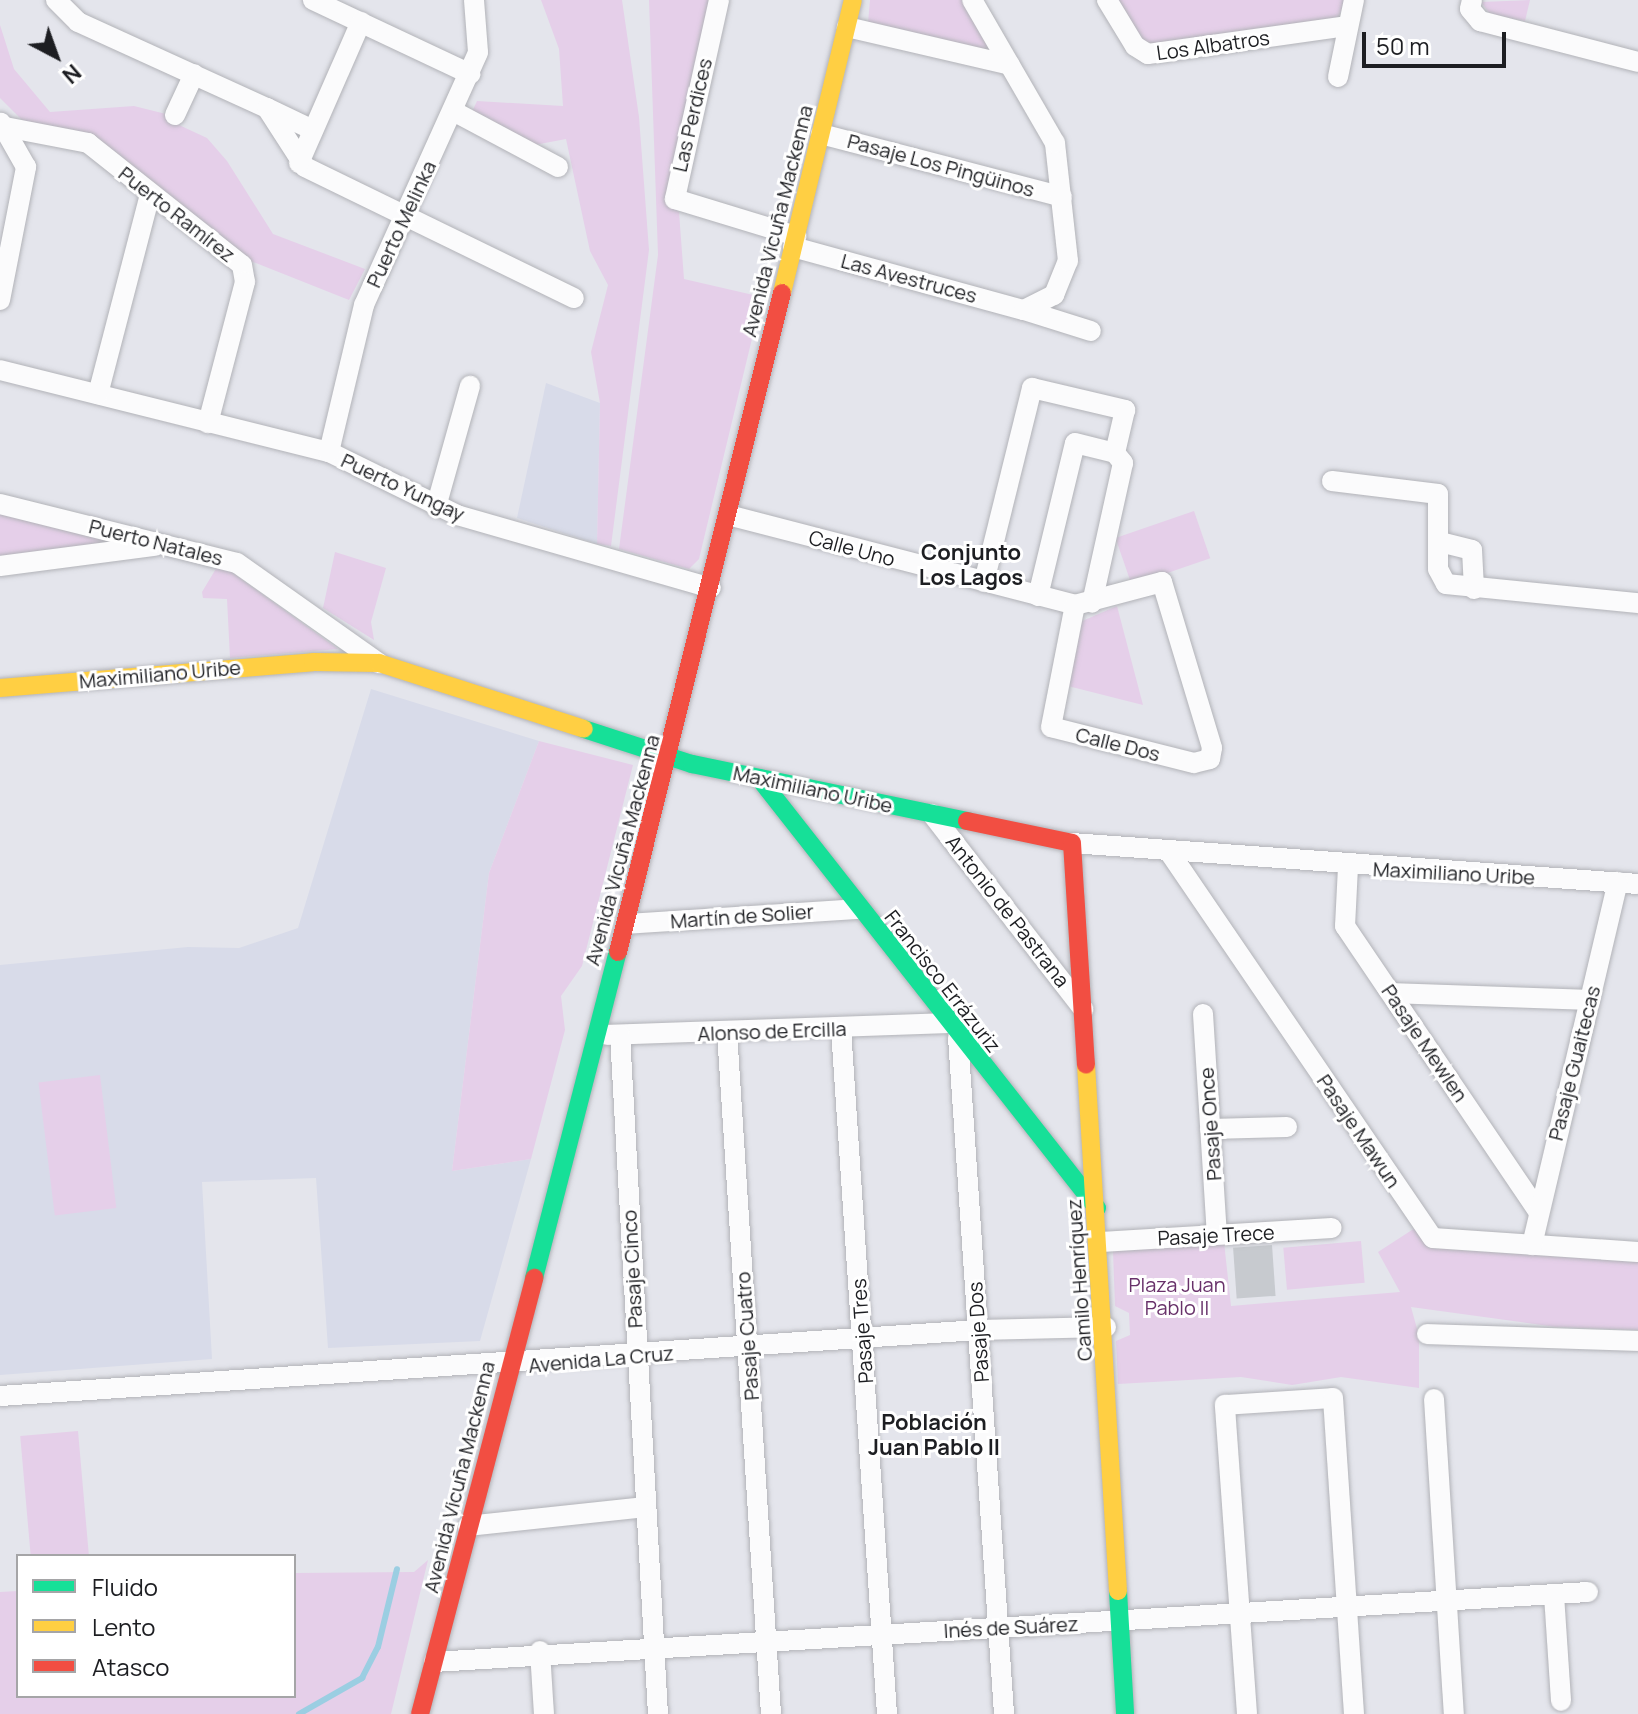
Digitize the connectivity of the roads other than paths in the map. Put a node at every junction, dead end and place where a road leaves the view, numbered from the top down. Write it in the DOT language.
graph roads {
  1 [pos="56,0"];
  2 [pos="313,0"];
  3 [pos="474,0"];
  4 [pos="719,0"];
  5 [pos="853,0"];
  6 [pos="972,0"];
  7 [pos="1107,0"];
  8 [pos="1354,0"];
  9 [pos="1473,9"];
  10 [pos="361,22"];
  11 [pos="1348,26"];
  12 [pos="847,27"];
  13 [pos="1638,62"];
  14 [pos="1010,65"];
  15 [pos="194,74"];
  16 [pos="470,74"];
  17 [pos="1338,77"];
  18 [pos="267,108"];
  19 [pos="453,111"];
  20 [pos="175,115"];
  21 [pos="1,125"];
  22 [pos="313,130"];
  23 [pos="821,134"];
  24 [pos="299,163"];
  25 [pos="558,167"];
  26 [pos="150,195"];
  27 [pos="1062,197"];
  28 [pos="403,216"];
  29 [pos="795,241"];
  30 [pos="7,250"];
  31 [pos="574,298"];
  32 [pos="0,300"];
  33 [pos="1024,310"];
  34 [pos="1091,331"];
  35 [pos="0,370"];
  36 [pos="470,386"];
  37 [pos="98,394"];
  38 [pos="208,423"];
  39 [pos="329,452"];
  40 [pos="1115,453"];
  41 [pos="1332,481"];
  42 [pos="0,504"];
  43 [pos="436,507"];
  44 [pos="728,515"];
  45 [pos="1440,542"];
  46 [pos="168,544"];
  47 [pos="0,566"];
  48 [pos="984,582"];
  49 [pos="711,588"];
  50 [pos="1474,589"];
  51 [pos="1038,596"];
  52 [pos="1638,603"];
  53 [pos="1083,604"];
  54 [pos="379,663"];
  55 [pos="0,688"];
  56 [pos="669,758"];
  57 [pos="759,778"];
  58 [pos="932,814"];
  59 [pos="1072,843"];
  60 [pos="1170,853"];
  61 [pos="1348,867"];
  62 [pos="1628,883"];
  63 [pos="858,909"];
  64 [pos="626,924"];
  65 [pos="1392,993"];
  66 [pos="1589,1000"];
  67 [pos="1083,1009"];
  68 [pos="1203,1014"];
  69 [pos="841,1029"];
  70 [pos="952,1030"];
  71 [pos="727,1032"];
  72 [pos="597,1035"];
  73 [pos="620,1035"];
  74 [pos="1287,1127"];
  75 [pos="1210,1129"];
  76 [pos="1097,1208"];
  77 [pos="1538,1211"];
  78 [pos="1332,1228"];
  79 [pos="1217,1234"];
  80 [pos="1101,1242"];
  81 [pos="1532,1245"];
  82 [pos="1638,1252"];
  83 [pos="1106,1327"];
  84 [pos="978,1330"];
  85 [pos="1427,1334"];
  86 [pos="863,1338"];
  87 [pos="1638,1341"];
  88 [pos="748,1347"];
  89 [pos="636,1356"];
  90 [pos="510,1366"];
  91 [pos="0,1396"];
  92 [pos="1434,1399"];
  93 [pos="645,1507"];
  94 [pos="468,1526"];
  95 [pos="1588,1592"];
  96 [pos="1554,1595"];
  97 [pos="1448,1600"];
  98 [pos="1349,1605"];
  99 [pos="1241,1611"];
  100 [pos="1119,1623"];
  101 [pos="997,1627"];
  102 [pos="882,1634"];
  103 [pos="765,1641"];
  104 [pos="654,1648"];
  105 [pos="540,1651"];
  106 [pos="434,1662"];
  107 [pos="1561,1701"];
  108 [pos="421,1712"];
  109 [pos="544,1714"];
  110 [pos="658,1714"];
  111 [pos="771,1714"];
  112 [pos="887,1714"];
  113 [pos="1004,1714"];
  114 [pos="1125,1714"];
  115 [pos="1247,1714"];
  116 [pos="1354,1714"];
  117 [pos="1454,1714"];
  1 -- 15 [label="street"];
  2 -- 10 [label="street"];
  3 -- 16 [label="street, Puerto Melinka"];
  4 -- 29 [label="street, Las Perdices"];
  5 -- 12 [label="street, Avenida Vicuña Mackenna"];
  6 -- 14 [label="street"];
  7 -- 11 [label="street, Los Albatros"];
  8 -- 11 [label="street"];
  9 -- 13 [label="street"];
  10 -- 16 [label="street"];
  10 -- 22 [label="street"];
  11 -- 17 [label="street"];
  12 -- 14 [label="street"];
  12 -- 23 [label="street, Avenida Vicuña Mackenna"];
  14 -- 27 [label="street"];
  15 -- 18 [label="street"];
  15 -- 20 [label="street"];
  16 -- 19 [label="street, Puerto Melinka"];
  18 -- 22 [label="street"];
  18 -- 24 [label="street"];
  19 -- 25 [label="street"];
  19 -- 28 [label="street, Puerto Melinka"];
  21 -- 26 [label="street, Puerto Ramírez"];
  21 -- 30 [label="street"];
  22 -- 24 [label="street"];
  23 -- 27 [label="street, Pasaje Los Pingüinos"];
  23 -- 29 [label="street, Avenida Vicuña Mackenna"];
  24 -- 28 [label="street"];
  26 -- 37 [label="street"];
  26 -- 38 [label="street, Puerto Ramírez"];
  27 -- 33 [label="street"];
  28 -- 31 [label="street"];
  28 -- 39 [label="street, Puerto Melinka"];
  29 -- 33 [label="street, Las Avestruces"];
  29 -- 44 [label="street, Avenida Vicuña Mackenna"];
  30 -- 32 [label="street"];
  33 -- 34 [label="street, Las Avestruces"];
  35 -- 37 [label="street, Puerto Yungay"];
  36 -- 43 [label="street"];
  37 -- 38 [label="street, Puerto Yungay"];
  38 -- 39 [label="street, Puerto Yungay"];
  39 -- 43 [label="street, Puerto Yungay"];
  40 -- 48 [label="street"];
  40 -- 51 [label="street"];
  40 -- 53 [label="street"];
  41 -- 45 [label="street"];
  42 -- 46 [label="street, Puerto Natales"];
  43 -- 49 [label="street, Puerto Yungay"];
  44 -- 48 [label="street, Calle Uno"];
  44 -- 49 [label="street, Avenida Vicuña Mackenna"];
  45 -- 50 [label="street"];
  45 -- 50 [label="street"];
  46 -- 47 [label="street"];
  46 -- 54 [label="street, Puerto Natales"];
  48 -- 51 [label="street, Calle Uno"];
  49 -- 56 [label="street, Avenida Vicuña Mackenna"];
  50 -- 52 [label="street"];
  51 -- 53 [label="street, Calle Uno"];
  53 -- 53 [label="street, Calle Dos"];
  54 -- 55 [label="street, Maximiliano Uribe"];
  54 -- 56 [label="street, Maximiliano Uribe"];
  56 -- 57 [label="street, Maximiliano Uribe"];
  56 -- 64 [label="street, Avenida Vicuña Mackenna"];
  57 -- 58 [label="street, Maximiliano Uribe"];
  57 -- 63 [label="street, Francisco Errázuriz"];
  58 -- 59 [label="street, Maximiliano Uribe"];
  58 -- 67 [label="street, Antonio de Pastrana"];
  59 -- 60 [label="street, Maximiliano Uribe"];
  59 -- 67 [label="street, Camilo Henríquez"];
  60 -- 61 [label="street, Maximiliano Uribe"];
  60 -- 81 [label="street, Pasaje Mawun"];
  61 -- 62 [label="street, Maximiliano Uribe"];
  61 -- 65 [label="street, Pasaje Mewlen"];
  62 -- 66 [label="street, Pasaje Guaitecas"];
  63 -- 64 [label="street, Martín de Solier"];
  63 -- 70 [label="street, Francisco Errázuriz"];
  64 -- 72 [label="street, Avenida Vicuña Mackenna"];
  65 -- 66 [label="street"];
  65 -- 77 [label="street, Pasaje Mewlen"];
  66 -- 77 [label="street, Pasaje Guaitecas"];
  67 -- 76 [label="street, Camilo Henríquez"];
  68 -- 75 [label="street, Pasaje Once"];
  69 -- 70 [label="street, Alonso de Ercilla"];
  69 -- 71 [label="street, Alonso de Ercilla"];
  69 -- 86 [label="street, Pasaje Tres"];
  70 -- 76 [label="street, Francisco Errázuriz"];
  70 -- 84 [label="street, Pasaje Dos"];
  71 -- 73 [label="street, Alonso de Ercilla"];
  71 -- 88 [label="street, Pasaje Cuatro"];
  72 -- 73 [label="street, Alonso de Ercilla"];
  72 -- 90 [label="street, Avenida Vicuña Mackenna"];
  73 -- 89 [label="street, Pasaje Cinco"];
  74 -- 75 [label="street"];
  75 -- 79 [label="street, Pasaje Once"];
  76 -- 80 [label="street, Camilo Henríquez"];
  77 -- 81 [label="street, Pasaje Guaitecas"];
  78 -- 79 [label="street, Pasaje Trece"];
  79 -- 80 [label="street, Pasaje Trece"];
  80 -- 83 [label="street, Camilo Henríquez"];
  81 -- 82 [label="street, Pasaje Mawun"];
  83 -- 84 [label="street, Avenida La Cruz"];
  83 -- 100 [label="street, Camilo Henríquez"];
  84 -- 86 [label="street, Avenida La Cruz"];
  84 -- 101 [label="street, Pasaje Dos"];
  85 -- 87 [label="street"];
  86 -- 88 [label="street, Avenida La Cruz"];
  86 -- 102 [label="street, Pasaje Tres"];
  88 -- 89 [label="street, Avenida La Cruz"];
  88 -- 103 [label="street, Pasaje Cuatro"];
  89 -- 90 [label="street, Avenida La Cruz"];
  89 -- 93 [label="street, Pasaje Cinco"];
  90 -- 91 [label="street, Avenida La Cruz"];
  90 -- 94 [label="street, Avenida Vicuña Mackenna"];
  92 -- 97 [label="street"];
  93 -- 94 [label="street"];
  93 -- 104 [label="street, Pasaje Cinco"];
  94 -- 106 [label="street, Avenida Vicuña Mackenna"];
  95 -- 96 [label="street, Inés de Suárez"];
  96 -- 97 [label="street, Inés de Suárez"];
  96 -- 107 [label="street"];
  97 -- 98 [label="street, Inés de Suárez"];
  97 -- 117 [label="street"];
  98 -- 99 [label="street, Inés de Suárez"];
  98 -- 99 [label="street"];
  98 -- 116 [label="street"];
  99 -- 100 [label="street, Inés de Suárez"];
  99 -- 115 [label="street"];
  100 -- 101 [label="street, Inés de Suárez"];
  100 -- 114 [label="street, Camilo Henríquez"];
  101 -- 102 [label="street, Inés de Suárez"];
  101 -- 113 [label="street, Pasaje Dos"];
  102 -- 103 [label="street, Inés de Suárez"];
  102 -- 112 [label="street, Pasaje Tres"];
  103 -- 104 [label="street, Inés de Suárez"];
  103 -- 111 [label="street, Pasaje Cuatro"];
  104 -- 105 [label="street, Inés de Suárez"];
  104 -- 110 [label="street, Pasaje Cinco"];
  105 -- 106 [label="street, Inés de Suárez"];
  105 -- 109 [label="street"];
  106 -- 108 [label="street, Avenida Vicuña Mackenna"];
}
